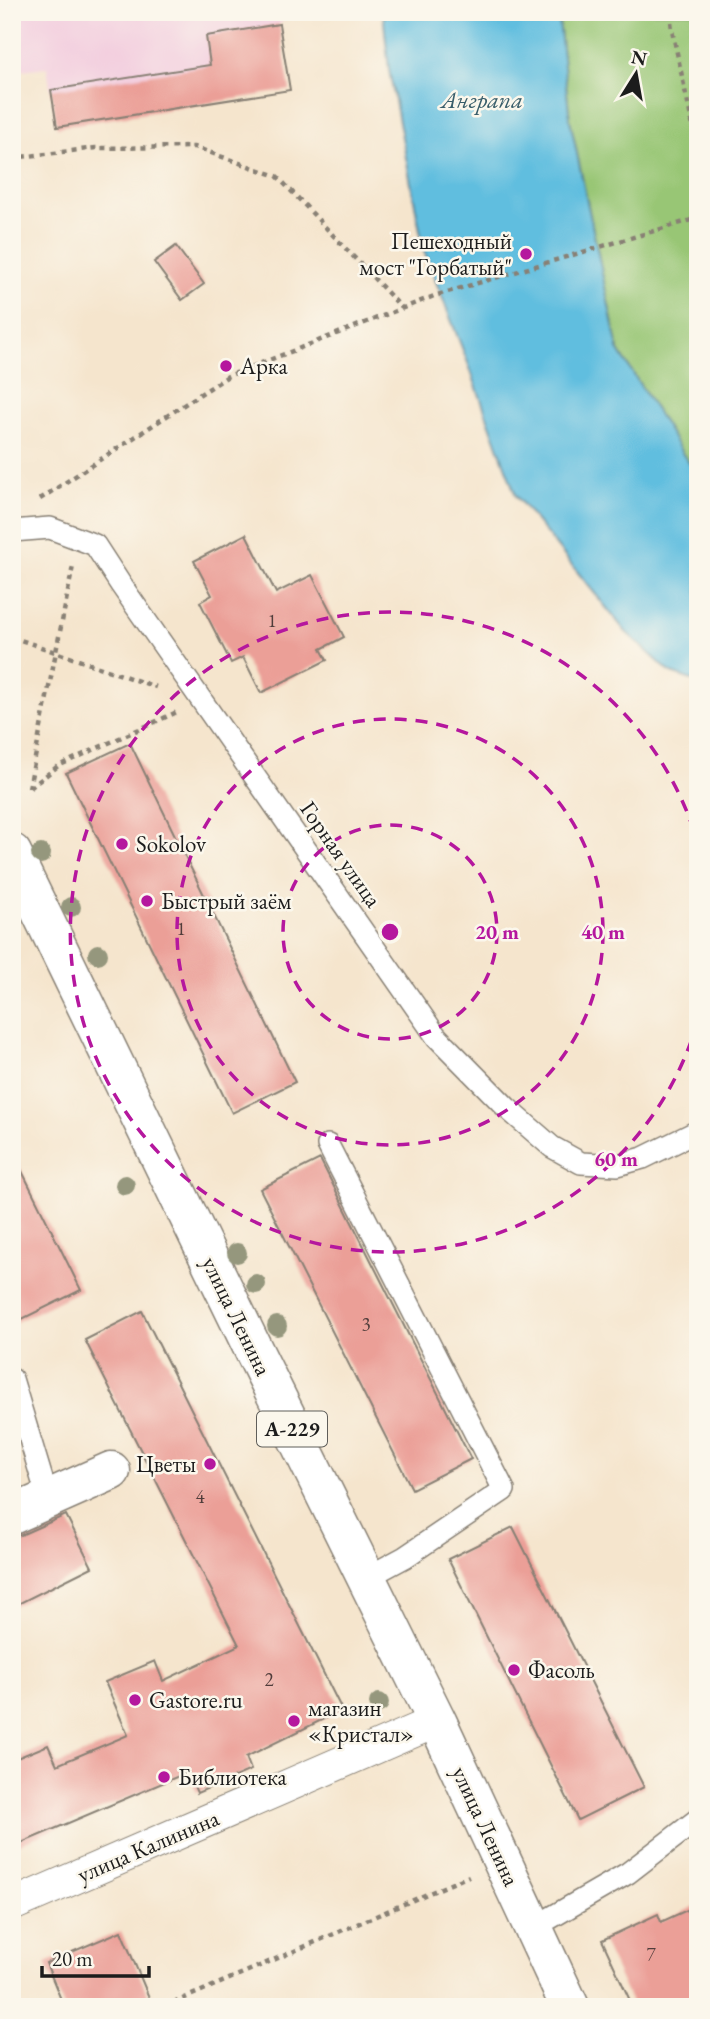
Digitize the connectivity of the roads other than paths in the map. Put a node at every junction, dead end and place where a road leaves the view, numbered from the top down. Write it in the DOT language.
graph roads {
  1 [pos="12,531"];
  2 [pos="12,853"];
  3 [pos="698,1131"];
  4 [pos="328,1145"];
  5 [pos="12,1379"];
  6 [pos="111,1471"];
  7 [pos="48,1499"];
  8 [pos="12,1515"];
  9 [pos="366,1577"];
  10 [pos="437,1721"];
  11 [pos="698,1819"];
  12 [pos="12,1905"];
  13 [pos="533,1928"];
  14 [pos="570,2007"];
  1 -- 3 [label="lane, Горная улица"];
  2 -- 9 [label="main road, улица Ленина / А-229"];
  4 -- 9 [label="lane"];
  5 -- 7 [label="lane"];
  6 -- 7 [label="main road"];
  7 -- 8 [label="main road"];
  9 -- 10 [label="main road, улица Ленина / А-229"];
  10 -- 12 [label="street, улица Калинина"];
  10 -- 13 [label="main road, улица Ленина / А-229"];
  11 -- 13 [label="lane"];
  13 -- 14 [label="main road, улица Ленина / А-229"];
}
